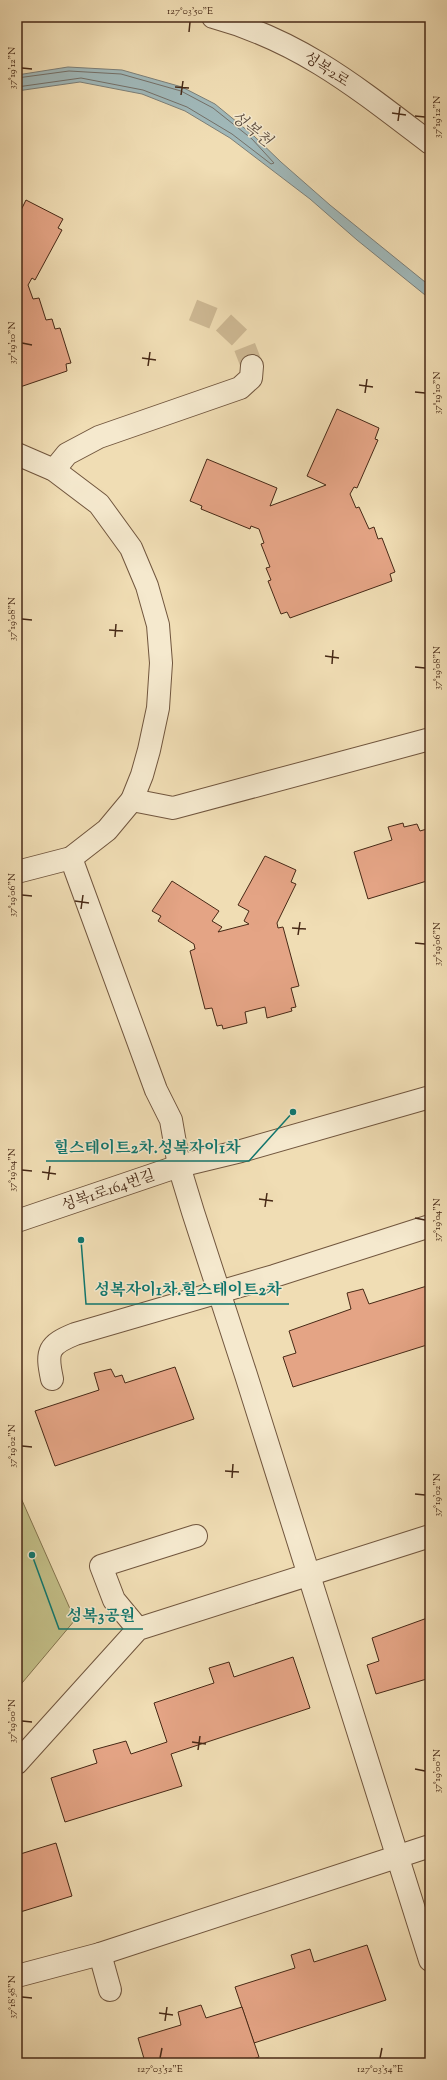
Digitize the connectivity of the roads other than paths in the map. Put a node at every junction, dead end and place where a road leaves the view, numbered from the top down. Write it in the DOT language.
graph roads {
  1 [pos="213,17"];
  2 [pos="430,143"];
  3 [pos="252,366"];
  4 [pos="17,454"];
  5 [pos="54,470"];
  6 [pos="430,739"];
  7 [pos="132,800"];
  8 [pos="71,858"];
  9 [pos="17,871"];
  10 [pos="430,1097"];
  11 [pos="179,1166"];
  12 [pos="17,1220"];
  13 [pos="430,1226"];
  14 [pos="218,1292"];
  15 [pos="52,1379"];
  16 [pos="196,1536"];
  17 [pos="430,1536"];
  18 [pos="308,1576"];
  19 [pos="138,1629"];
  20 [pos="17,1763"];
  21 [pos="430,1846"];
  22 [pos="397,1857"];
  23 [pos="100,1954"];
  24 [pos="430,1960"];
  25 [pos="17,1976"];
  26 [pos="110,1990"];
  1 -- 2 [label="street, 성복2로"];
  3 -- 5 [label="street"];
  4 -- 5 [label="street"];
  5 -- 7 [label="street"];
  6 -- 7 [label="street"];
  7 -- 8 [label="street"];
  8 -- 9 [label="street"];
  8 -- 11 [label="street"];
  10 -- 11 [label="street, 성복1로164번길"];
  11 -- 12 [label="street, 성복1로164번길"];
  11 -- 14 [label="street"];
  13 -- 14 [label="street"];
  14 -- 15 [label="street"];
  14 -- 18 [label="street"];
  16 -- 19 [label="street"];
  17 -- 18 [label="street"];
  18 -- 19 [label="street"];
  18 -- 22 [label="street"];
  19 -- 20 [label="street"];
  21 -- 22 [label="street"];
  22 -- 23 [label="street"];
  22 -- 24 [label="street"];
  23 -- 25 [label="street"];
  23 -- 26 [label="street"];
}
